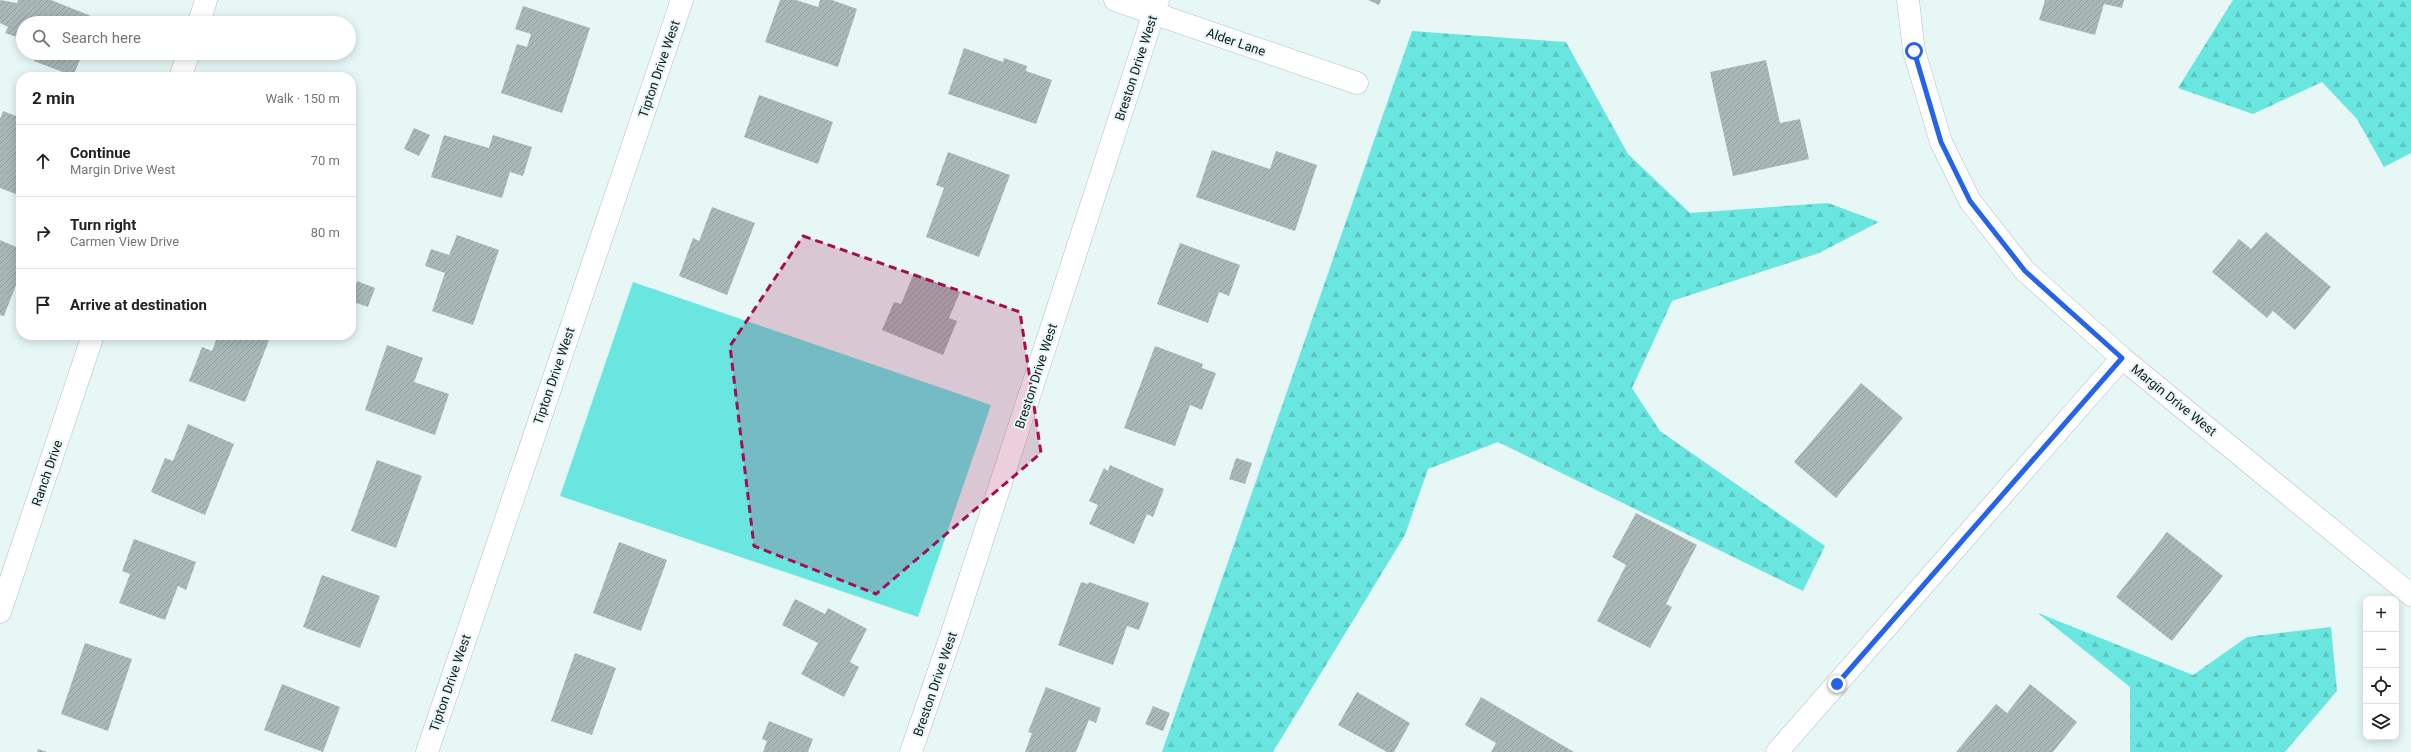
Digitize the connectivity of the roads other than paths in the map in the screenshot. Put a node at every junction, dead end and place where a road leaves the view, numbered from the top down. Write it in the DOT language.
graph roads {
  1 [pos="206,0"];
  2 [pos="682,0"];
  3 [pos="1115,0"];
  4 [pos="1908,0"];
  5 [pos="1156,7"];
  6 [pos="201,16"];
  7 [pos="186,60"];
  8 [pos="182,72"];
  9 [pos="1357,83"];
  10 [pos="91,340"];
  11 [pos="2122,358"];
  12 [pos="2411,595"];
  13 [pos="0,612"];
  14 [pos="427,752"];
  15 [pos="911,752"];
  16 [pos="1777,752"];
  1 -- 6 [label="street"];
  2 -- 14 [label="street, Tipton Drive West"];
  3 -- 5 [label="street, Alder Lane"];
  4 -- 11 [label="street, Margin Drive West"];
  5 -- 9 [label="street, Alder Lane"];
  5 -- 15 [label="street, Breston Drive West"];
  7 -- 8 [label="street"];
  10 -- 13 [label="street, Ranch Drive"];
  11 -- 12 [label="street, Margin Drive West"];
  11 -- 16 [label="street"];
}
